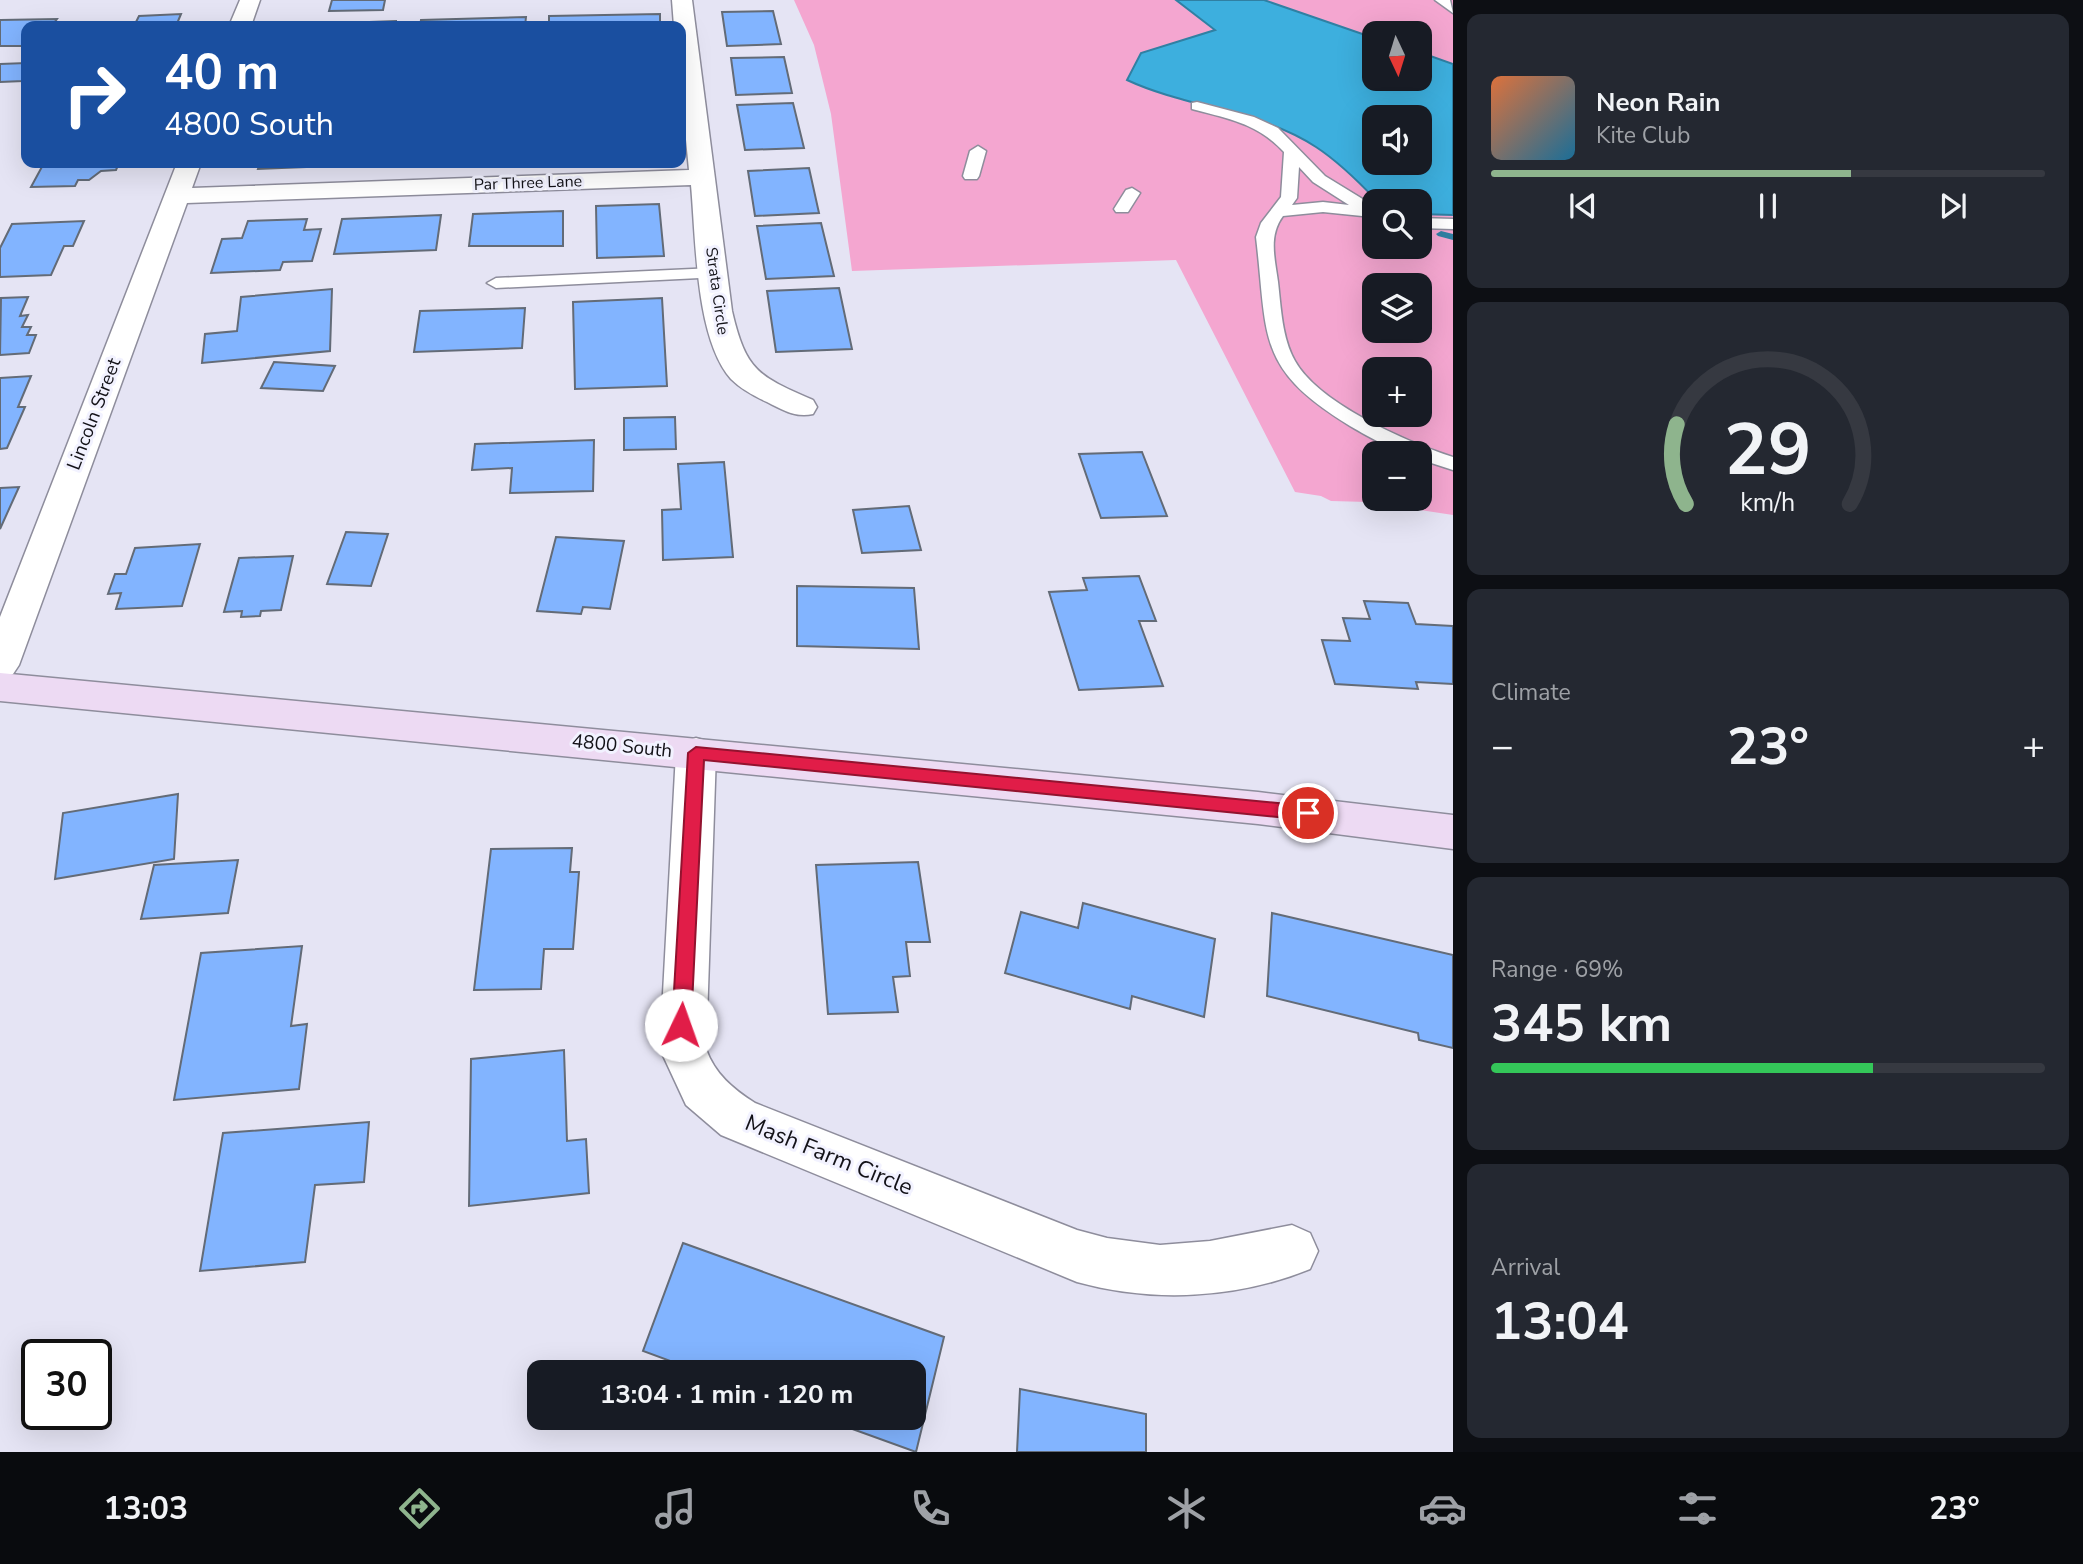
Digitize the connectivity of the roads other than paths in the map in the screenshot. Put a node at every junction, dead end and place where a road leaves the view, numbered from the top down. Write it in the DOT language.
graph roads {
  1 [pos="250,0"];
  2 [pos="682,0"];
  3 [pos="1442,0"];
  4 [pos="1453,9"];
  5 [pos="242,21"];
  6 [pos="683,21"];
  7 [pos="686,61"];
  8 [pos="1197,106"];
  9 [pos="978,151"];
  10 [pos="1292,152"];
  11 [pos="186,168"];
  12 [pos="971,176"];
  13 [pos="702,177"];
  14 [pos="1132,193"];
  15 [pos="176,196"];
  16 [pos="1362,205"];
  17 [pos="1122,209"];
  18 [pos="1282,211"];
  19 [pos="1362,211"];
  20 [pos="1432,223"];
  21 [pos="1453,224"];
  22 [pos="714,273"];
  23 [pos="496,283"];
  24 [pos="802,407"];
  25 [pos="1453,464"];
  26 [pos="0,665"];
  27 [pos="0,687"];
  28 [pos="696,753"];
  29 [pos="1453,832"];
  30 [pos="1292,1251"];
  1 -- 5 [label="street"];
  2 -- 6 [label="street"];
  3 -- 4 [label="lane"];
  7 -- 13 [label="street"];
  8 -- 10 [label="lane"];
  9 -- 12 [label="lane"];
  10 -- 16 [label="lane"];
  10 -- 18 [label="lane"];
  11 -- 15 [label="street, Lincoln Street"];
  13 -- 15 [label="street, Par Three Lane"];
  13 -- 22 [label="street, Strata Circle"];
  14 -- 17 [label="lane"];
  15 -- 26 [label="street, Lincoln Street"];
  18 -- 19 [label="lane"];
  18 -- 25 [label="lane"];
  20 -- 21 [label="lane"];
  22 -- 23 [label="lane"];
  22 -- 24 [label="street, Strata Circle"];
  27 -- 28 [label="street, 4800 South"];
  28 -- 29 [label="street, 4800 South"];
  28 -- 30 [label="street, Mash Farm Circle"];
}
